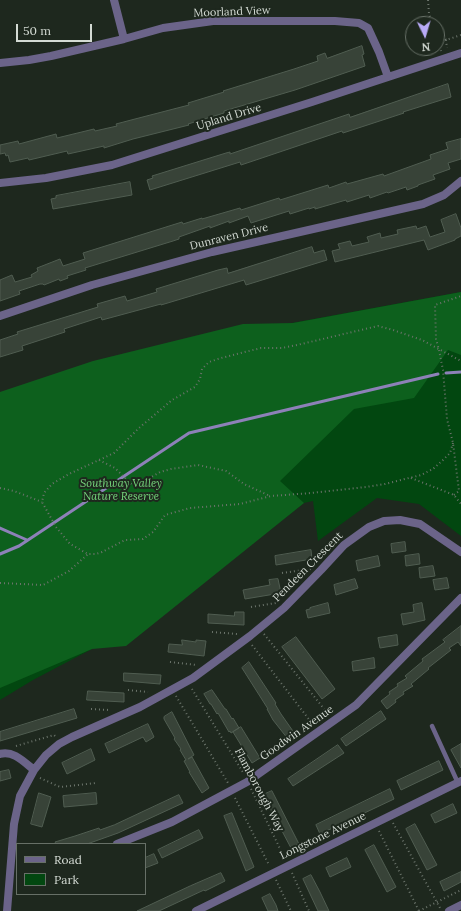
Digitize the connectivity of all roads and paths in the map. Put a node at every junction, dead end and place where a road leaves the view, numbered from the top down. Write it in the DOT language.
graph roads {
  1 [pos="114,0"];
  2 [pos="428,0"];
  3 [pos="430,16"];
  4 [pos="461,35"];
  5 [pos="445,38"];
  6 [pos="124,39"];
  7 [pos="461,54"];
  8 [pos="0,63"];
  9 [pos="388,77"];
  10 [pos="461,181"];
  11 [pos="0,183"];
  12 [pos="461,297"];
  13 [pos="0,316"];
  14 [pos="439,350"];
  15 [pos="461,361"];
  16 [pos="453,443"];
  17 [pos="98,460"];
  18 [pos="410,478"];
  19 [pos="0,488"];
  20 [pos="460,491"];
  21 [pos="454,495"];
  22 [pos="272,496"];
  23 [pos="42,502"];
  24 [pos="461,504"];
  25 [pos="461,552"];
  26 [pos="88,554"];
  27 [pos="325,566"];
  28 [pos="282,573"];
  29 [pos="0,584"];
  30 [pos="461,598"];
  31 [pos="291,601"];
  32 [pos="251,607"];
  33 [pos="259,628"];
  34 [pos="212,632"];
  35 [pos="248,637"];
  36 [pos="170,662"];
  37 [pos="209,666"];
  38 [pos="188,681"];
  39 [pos="128,690"];
  40 [pos="165,693"];
  41 [pos="333,721"];
  42 [pos="432,726"];
  43 [pos="318,731"];
  44 [pos="61,743"];
  45 [pos="14,746"];
  46 [pos="0,754"];
  47 [pos="33,772"];
  48 [pos="248,782"];
  49 [pos="459,782"];
  50 [pos="96,783"];
  51 [pos="389,816"];
  52 [pos="375,823"];
  53 [pos="120,843"];
  54 [pos="288,865"];
  55 [pos="13,876"];
  56 [pos="461,890"];
  57 [pos="437,902"];
  58 [pos="461,905"];
  59 [pos="7,911"];
  60 [pos="196,911"];
  61 [pos="309,911"];
  62 [pos="419,911"];
  63 [pos="442,911"];
  64 [pos="449,911"];
  1 -- 6 [label="street"];
  2 -- 3 [label="path"];
  4 -- 5 [label="path"];
  6 -- 8 [label="street, Moorland View"];
  6 -- 9 [label="street, Moorland View"];
  7 -- 9 [label="street, Upland Drive"];
  9 -- 11 [label="street, Upland Drive"];
  10 -- 13 [label="street, Dunraven Drive"];
  12 -- 14 [label="path"];
  14 -- 15 [label="path"];
  14 -- 16 [label="path"];
  14 -- 17 [label="path"];
  16 -- 18 [label="path"];
  16 -- 20 [label="path"];
  17 -- 22 [label="path"];
  17 -- 23 [label="path"];
  18 -- 21 [label="path"];
  18 -- 22 [label="path"];
  19 -- 23 [label="path"];
  20 -- 21 [label="path"];
  21 -- 24 [label="path"];
  22 -- 26 [label="path"];
  23 -- 26 [label="path"];
  25 -- 27 [label="street, Pendeen Crescent"];
  26 -- 29 [label="path"];
  27 -- 28 [label="path"];
  27 -- 31 [label="street, Pendeen Crescent"];
  30 -- 41 [label="street, Goodwin Avenue"];
  31 -- 32 [label="path"];
  31 -- 33 [label="street, Pendeen Crescent"];
  33 -- 35 [label="street, Pendeen Crescent"];
  33 -- 41 [label="path"];
  34 -- 35 [label="path"];
  35 -- 37 [label="street, Pendeen Crescent"];
  35 -- 43 [label="path"];
  36 -- 37 [label="path"];
  37 -- 38 [label="street, Pendeen Crescent"];
  38 -- 40 [label="street, Pendeen Crescent"];
  38 -- 48 [label="path, Flamborough Way"];
  39 -- 40 [label="path"];
  40 -- 44 [label="street, Pendeen Crescent"];
  41 -- 43 [label="street, Goodwin Avenue"];
  42 -- 49 [label="lane"];
  43 -- 48 [label="street, Goodwin Avenue"];
  44 -- 45 [label="path"];
  44 -- 47 [label="street, Pendeen Crescent"];
  46 -- 47 [label="street"];
  47 -- 50 [label="path"];
  47 -- 55 [label="street, Pendeen Crescent"];
  48 -- 53 [label="street, Goodwin Avenue"];
  48 -- 54 [label="path, Flamborough Way"];
  49 -- 51 [label="street, Longstone Avenue"];
  51 -- 52 [label="street, Longstone Avenue"];
  51 -- 57 [label="path"];
  52 -- 54 [label="street, Longstone Avenue"];
  52 -- 62 [label="path"];
  54 -- 60 [label="street, Longstone Avenue"];
  54 -- 61 [label="path, Flamborough Way"];
  55 -- 59 [label="street, Pendeen Crescent"];
  56 -- 57 [label="path"];
  57 -- 62 [label="path"];
  57 -- 63 [label="path"];
  58 -- 64 [label="street"];
}
